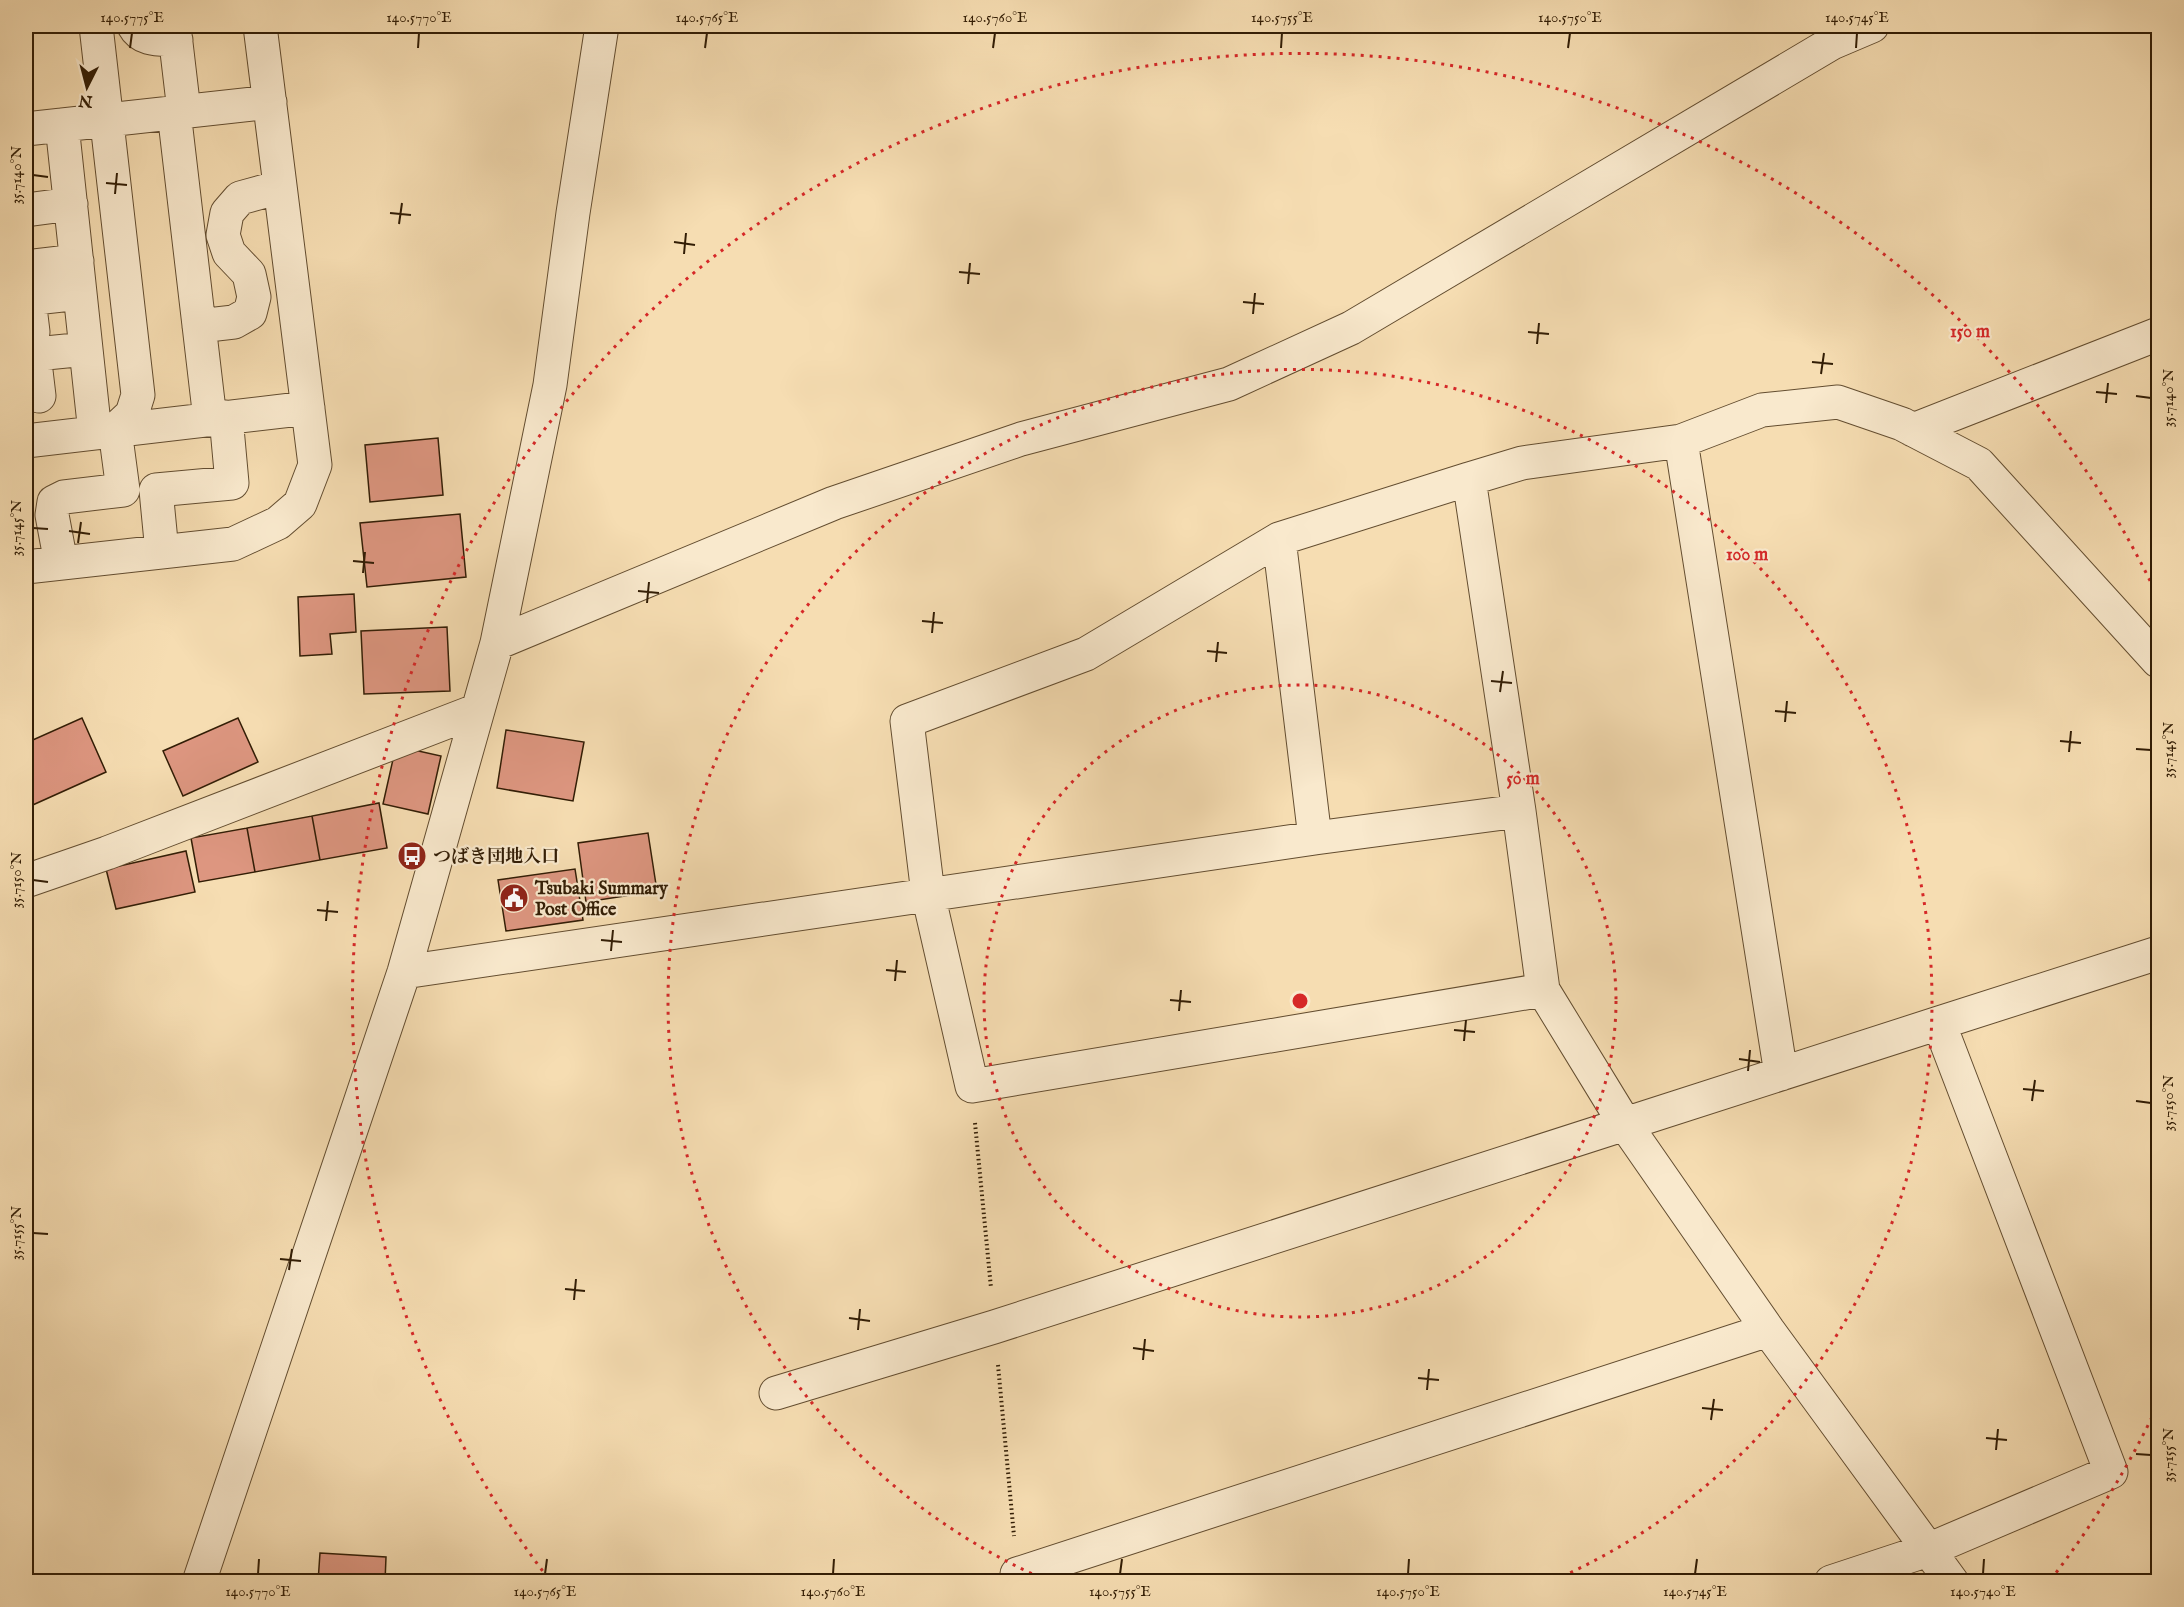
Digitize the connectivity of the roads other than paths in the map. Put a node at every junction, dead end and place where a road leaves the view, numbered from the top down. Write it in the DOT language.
graph roads {
  1 [pos="96,26"];
  2 [pos="134,26"];
  3 [pos="260,26"];
  4 [pos="602,26"];
  5 [pos="1872,26"];
  6 [pos="175,33"];
  7 [pos="270,102"];
  8 [pos="179,112"];
  9 [pos="107,120"];
  10 [pos="62,125"];
  11 [pos="26,129"];
  12 [pos="280,187"];
  13 [pos="71,204"];
  14 [pos="26,210"];
  15 [pos="26,267"];
  16 [pos="79,277"];
  17 [pos="27,299"];
  18 [pos="199,326"];
  19 [pos="2158,334"];
  20 [pos="31,347"];
  21 [pos="86,349"];
  22 [pos="39,396"];
  23 [pos="308,408"];
  24 [pos="218,418"];
  25 [pos="1913,430"];
  26 [pos="105,432"];
  27 [pos="26,441"];
  28 [pos="1681,441"];
  29 [pos="1469,479"];
  30 [pos="1279,539"];
  31 [pos="162,552"];
  32 [pos="61,563"];
  33 [pos="26,567"];
  34 [pos="497,643"];
  35 [pos="2158,661"];
  36 [pos="478,710"];
  37 [pos="1519,811"];
  38 [pos="1315,838"];
  39 [pos="26,881"];
  40 [pos="928,894"];
  41 [pos="2158,953"];
  42 [pos="404,972"];
  43 [pos="1543,990"];
  44 [pos="1939,1023"];
  45 [pos="1780,1074"];
  46 [pos="1625,1124"];
  47 [pos="1768,1330"];
  48 [pos="776,1393"];
  49 [pos="1928,1550"];
  50 [pos="1017,1574"];
  51 [pos="199,1581"];
  52 [pos="1831,1581"];
  53 [pos="1952,1581"];
  1 -- 9 [label="street"];
  2 -- 6 [label="street"];
  3 -- 7 [label="street"];
  4 -- 34 [label="street"];
  5 -- 34 [label="street"];
  6 -- 8 [label="street"];
  7 -- 8 [label="street"];
  7 -- 12 [label="street"];
  8 -- 9 [label="street"];
  8 -- 18 [label="street"];
  9 -- 10 [label="street"];
  9 -- 26 [label="street"];
  10 -- 11 [label="street"];
  10 -- 13 [label="street"];
  12 -- 18 [label="street"];
  12 -- 23 [label="street"];
  13 -- 14 [label="street"];
  13 -- 16 [label="street"];
  15 -- 16 [label="street"];
  16 -- 17 [label="street"];
  16 -- 21 [label="street"];
  17 -- 20 [label="street"];
  18 -- 24 [label="street"];
  19 -- 25 [label="street"];
  20 -- 21 [label="street"];
  20 -- 22 [label="street"];
  21 -- 26 [label="street"];
  23 -- 24 [label="street"];
  23 -- 31 [label="street"];
  24 -- 26 [label="street"];
  24 -- 31 [label="street"];
  25 -- 28 [label="street"];
  25 -- 35 [label="street"];
  26 -- 27 [label="street"];
  26 -- 32 [label="street"];
  28 -- 29 [label="street"];
  28 -- 45 [label="street"];
  29 -- 30 [label="street"];
  29 -- 37 [label="street"];
  30 -- 38 [label="street"];
  30 -- 40 [label="street"];
  31 -- 32 [label="street"];
  32 -- 33 [label="street"];
  34 -- 36 [label="street"];
  36 -- 39 [label="street"];
  36 -- 42 [label="street"];
  37 -- 38 [label="street"];
  37 -- 43 [label="street"];
  38 -- 40 [label="street"];
  40 -- 42 [label="street"];
  40 -- 43 [label="street"];
  41 -- 44 [label="street"];
  42 -- 51 [label="street"];
  43 -- 46 [label="street"];
  44 -- 45 [label="street"];
  44 -- 49 [label="street"];
  45 -- 46 [label="street"];
  46 -- 47 [label="street"];
  46 -- 48 [label="street"];
  47 -- 49 [label="street"];
  47 -- 50 [label="street"];
  49 -- 52 [label="street"];
  49 -- 53 [label="street"];
}
